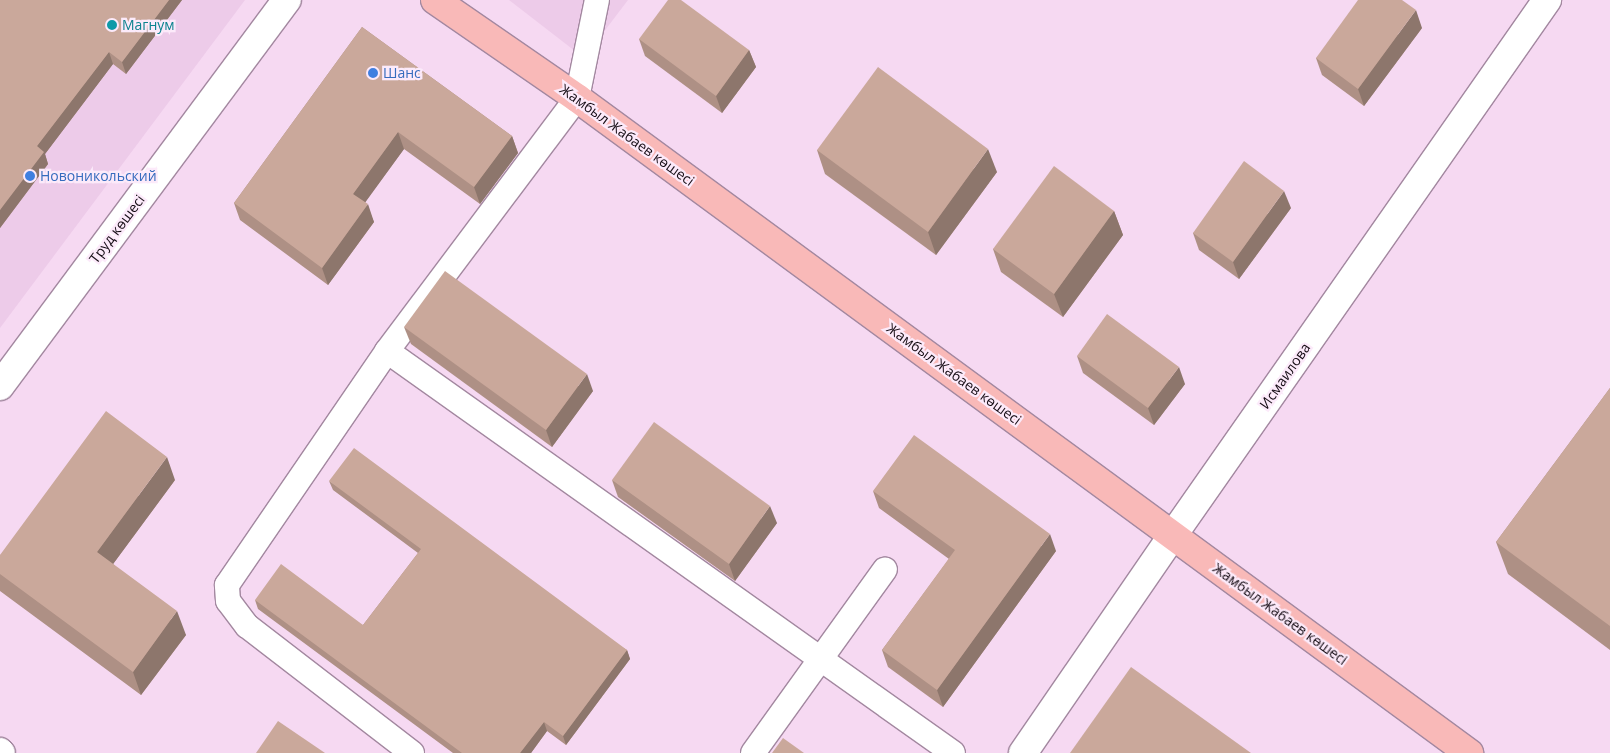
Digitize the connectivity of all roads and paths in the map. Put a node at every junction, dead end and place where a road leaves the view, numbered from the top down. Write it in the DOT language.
graph roads {
  1 [pos="287,0"];
  2 [pos="435,0"];
  3 [pos="597,0"];
  4 [pos="1547,0"];
  5 [pos="577,98"];
  6 [pos="387,351"];
  7 [pos="0,386"];
  8 [pos="1173,535"];
  9 [pos="885,569"];
  10 [pos="820,660"];
  11 [pos="412,753"];
  12 [pos="754,753"];
  13 [pos="953,753"];
  14 [pos="1023,753"];
  15 [pos="1469,753"];
  1 -- 7 [label="street, Труд көшесі"];
  2 -- 5 [label="main road, Жамбыл Жабаев көшесі"];
  3 -- 5 [label="lane"];
  4 -- 8 [label="street, Исмаилова"];
  5 -- 6 [label="lane"];
  5 -- 8 [label="main road, Жамбыл Жабаев көшесі"];
  6 -- 10 [label="lane"];
  6 -- 11 [label="lane"];
  8 -- 14 [label="street, Исмаилова"];
  8 -- 15 [label="main road, Жамбыл Жабаев көшесі"];
  9 -- 10 [label="lane"];
  10 -- 12 [label="lane"];
  10 -- 13 [label="lane"];
}
